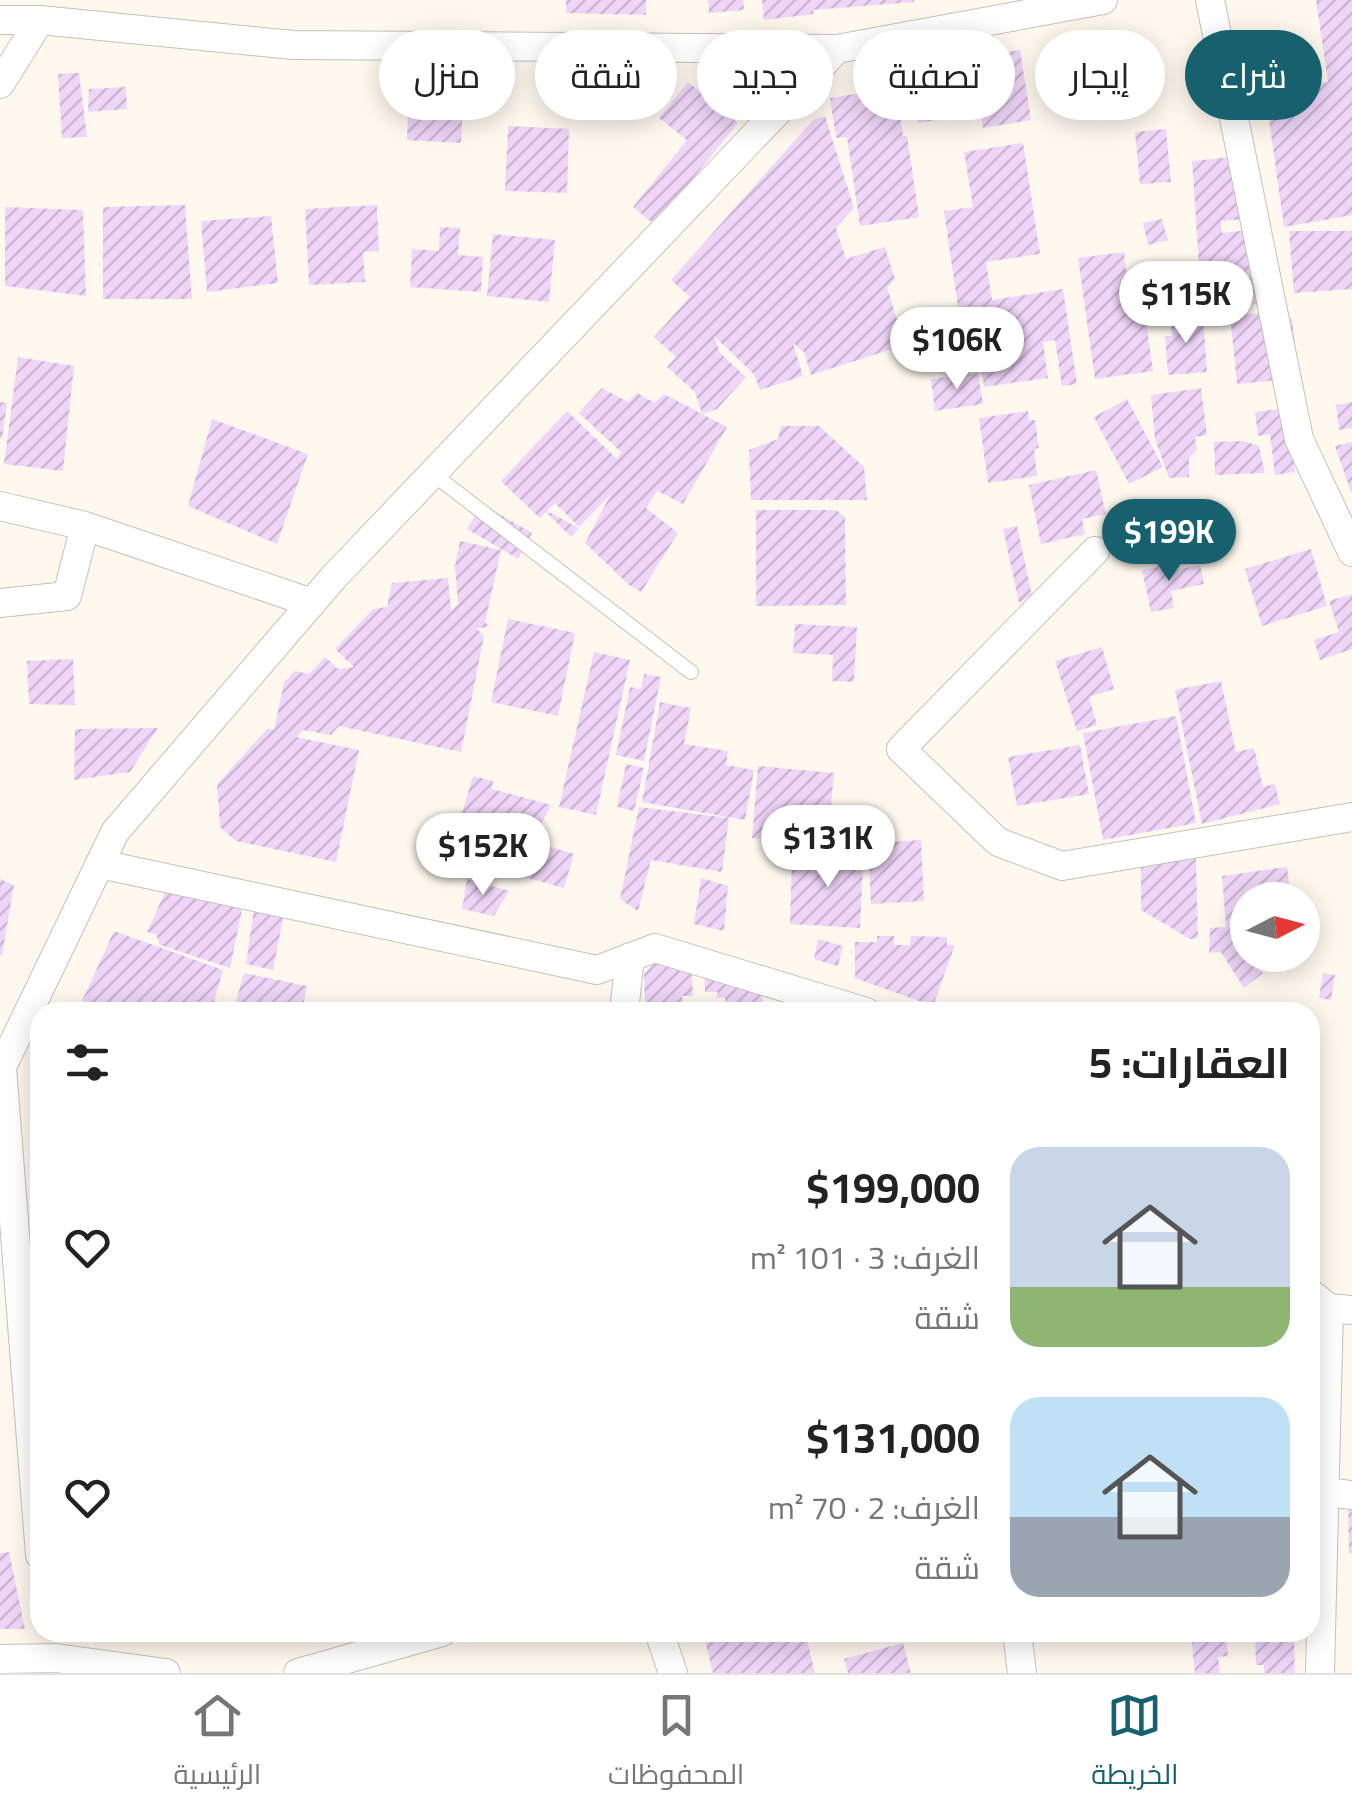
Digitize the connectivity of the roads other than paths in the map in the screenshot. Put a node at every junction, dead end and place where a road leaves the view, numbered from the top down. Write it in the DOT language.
graph roads {
  1 [pos="1103,0"];
  2 [pos="1210,0"];
  3 [pos="0,20"];
  4 [pos="40,20"];
  5 [pos="836,49"];
  6 [pos="0,84"];
  7 [pos="432,474"];
  8 [pos="0,506"];
  9 [pos="85,526"];
  10 [pos="1095,552"];
  11 [pos="1352,552"];
  12 [pos="0,603"];
  13 [pos="312,603"];
  14 [pos="691,672"];
  15 [pos="1352,817"];
  16 [pos="100,864"];
  17 [pos="630,958"];
  18 [pos="33,1002"];
  19 [pos="625,1002"];
  20 [pos="833,1002"];
  21 [pos="30,1008"];
  22 [pos="1,1067"];
  23 [pos="1330,1304"];
  24 [pos="0,1416"];
  25 [pos="29,1417"];
  26 [pos="30,1429"];
  27 [pos="1338,1494"];
  28 [pos="407,1642"];
  29 [pos="662,1642"];
  30 [pos="1018,1642"];
  31 [pos="54,1655"];
  32 [pos="0,1658"];
  33 [pos="166,1673"];
  34 [pos="298,1673"];
  35 [pos="672,1673"];
  36 [pos="1022,1673"];
  37 [pos="1320,1673"];
  1 -- 5 [label="street"];
  2 -- 11 [label="street"];
  3 -- 4 [label="street"];
  4 -- 5 [label="street"];
  4 -- 6 [label="street"];
  5 -- 7 [label="street"];
  7 -- 13 [label="street"];
  7 -- 14 [label="lane"];
  8 -- 9 [label="street"];
  9 -- 12 [label="street"];
  9 -- 13 [label="street"];
  10 -- 15 [label="street"];
  13 -- 16 [label="street"];
  16 -- 17 [label="street"];
  16 -- 18 [label="street"];
  17 -- 19 [label="street"];
  17 -- 20 [label="street"];
  21 -- 22 [label="street"];
  22 -- 25 [label="street"];
  23 -- 27 [label="street"];
  24 -- 25 [label="street"];
  25 -- 26 [label="street"];
  27 -- 37 [label="street"];
  28 -- 34 [label="street"];
  29 -- 35 [label="street"];
  30 -- 36 [label="street"];
  31 -- 32 [label="street"];
  31 -- 33 [label="street"];
}
